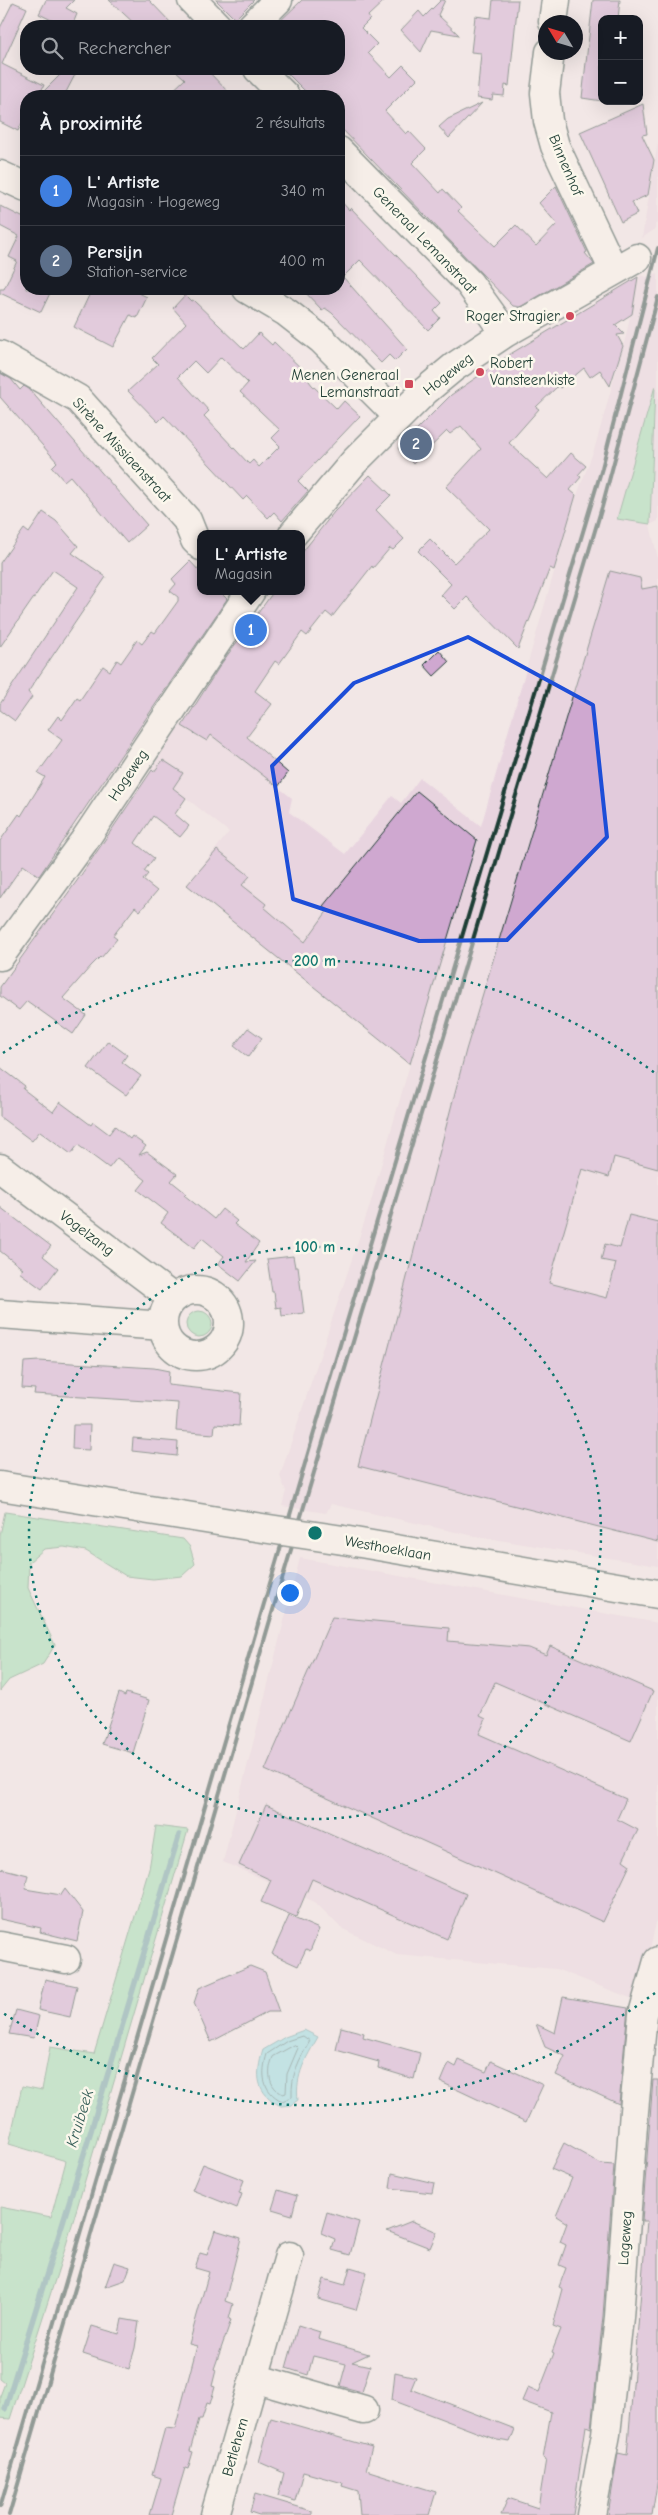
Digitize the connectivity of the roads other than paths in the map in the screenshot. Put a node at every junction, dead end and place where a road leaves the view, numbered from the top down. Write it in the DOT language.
graph roads {
  1 [pos="192,0"];
  2 [pos="278,0"];
  3 [pos="556,0"];
  4 [pos="554,15"];
  5 [pos="211,20"];
  6 [pos="258,20"];
  7 [pos="549,60"];
  8 [pos="264,75"];
  9 [pos="279,90"];
  10 [pos="345,157"];
  11 [pos="0,175"];
  12 [pos="20,184"];
  13 [pos="637,258"];
  14 [pos="614,271"];
  15 [pos="257,295"];
  16 [pos="505,333"];
  17 [pos="0,354"];
  18 [pos="399,417"];
  19 [pos="296,530"];
  20 [pos="197,541"];
  21 [pos="247,595"];
  22 [pos="0,956"];
  23 [pos="0,1168"];
  24 [pos="173,1298"];
  25 [pos="0,1314"];
  26 [pos="163,1326"];
  27 [pos="0,1486"];
  28 [pos="658,1594"];
  29 [pos="0,1946"];
  30 [pos="66,1959"];
  31 [pos="658,1961"];
  32 [pos="289,2256"];
  33 [pos="254,2378"];
  34 [pos="364,2410"];
  35 [pos="215,2515"];
  36 [pos="591,2515"];
  1 -- 5 [label="street"];
  2 -- 6 [label="street"];
  3 -- 4 [label="street"];
  7 -- 14 [label="street, Binnenhof"];
  8 -- 9 [label="street"];
  10 -- 16 [label="street, Generaal Lemanstraat"];
  11 -- 12 [label="street"];
  13 -- 14 [label="street, Hogeweg"];
  14 -- 16 [label="street, Hogeweg"];
  15 -- 18 [label="street"];
  16 -- 18 [label="street, Hogeweg"];
  17 -- 20 [label="street, Sirène Missiaenstraat"];
  18 -- 19 [label="street, Hogeweg"];
  21 -- 22 [label="street, Hogeweg"];
  23 -- 24 [label="street, Vogelzang"];
  24 -- 26 [label="street"];
  24 -- 26 [label="street"];
  25 -- 26 [label="street"];
  27 -- 28 [label="street, Westhoeklaan, bridge"];
  29 -- 30 [label="street"];
  31 -- 36 [label="street, Lageweg"];
  32 -- 33 [label="street, Betlehem"];
  33 -- 34 [label="street"];
  33 -- 35 [label="street, Betlehem"];
}
